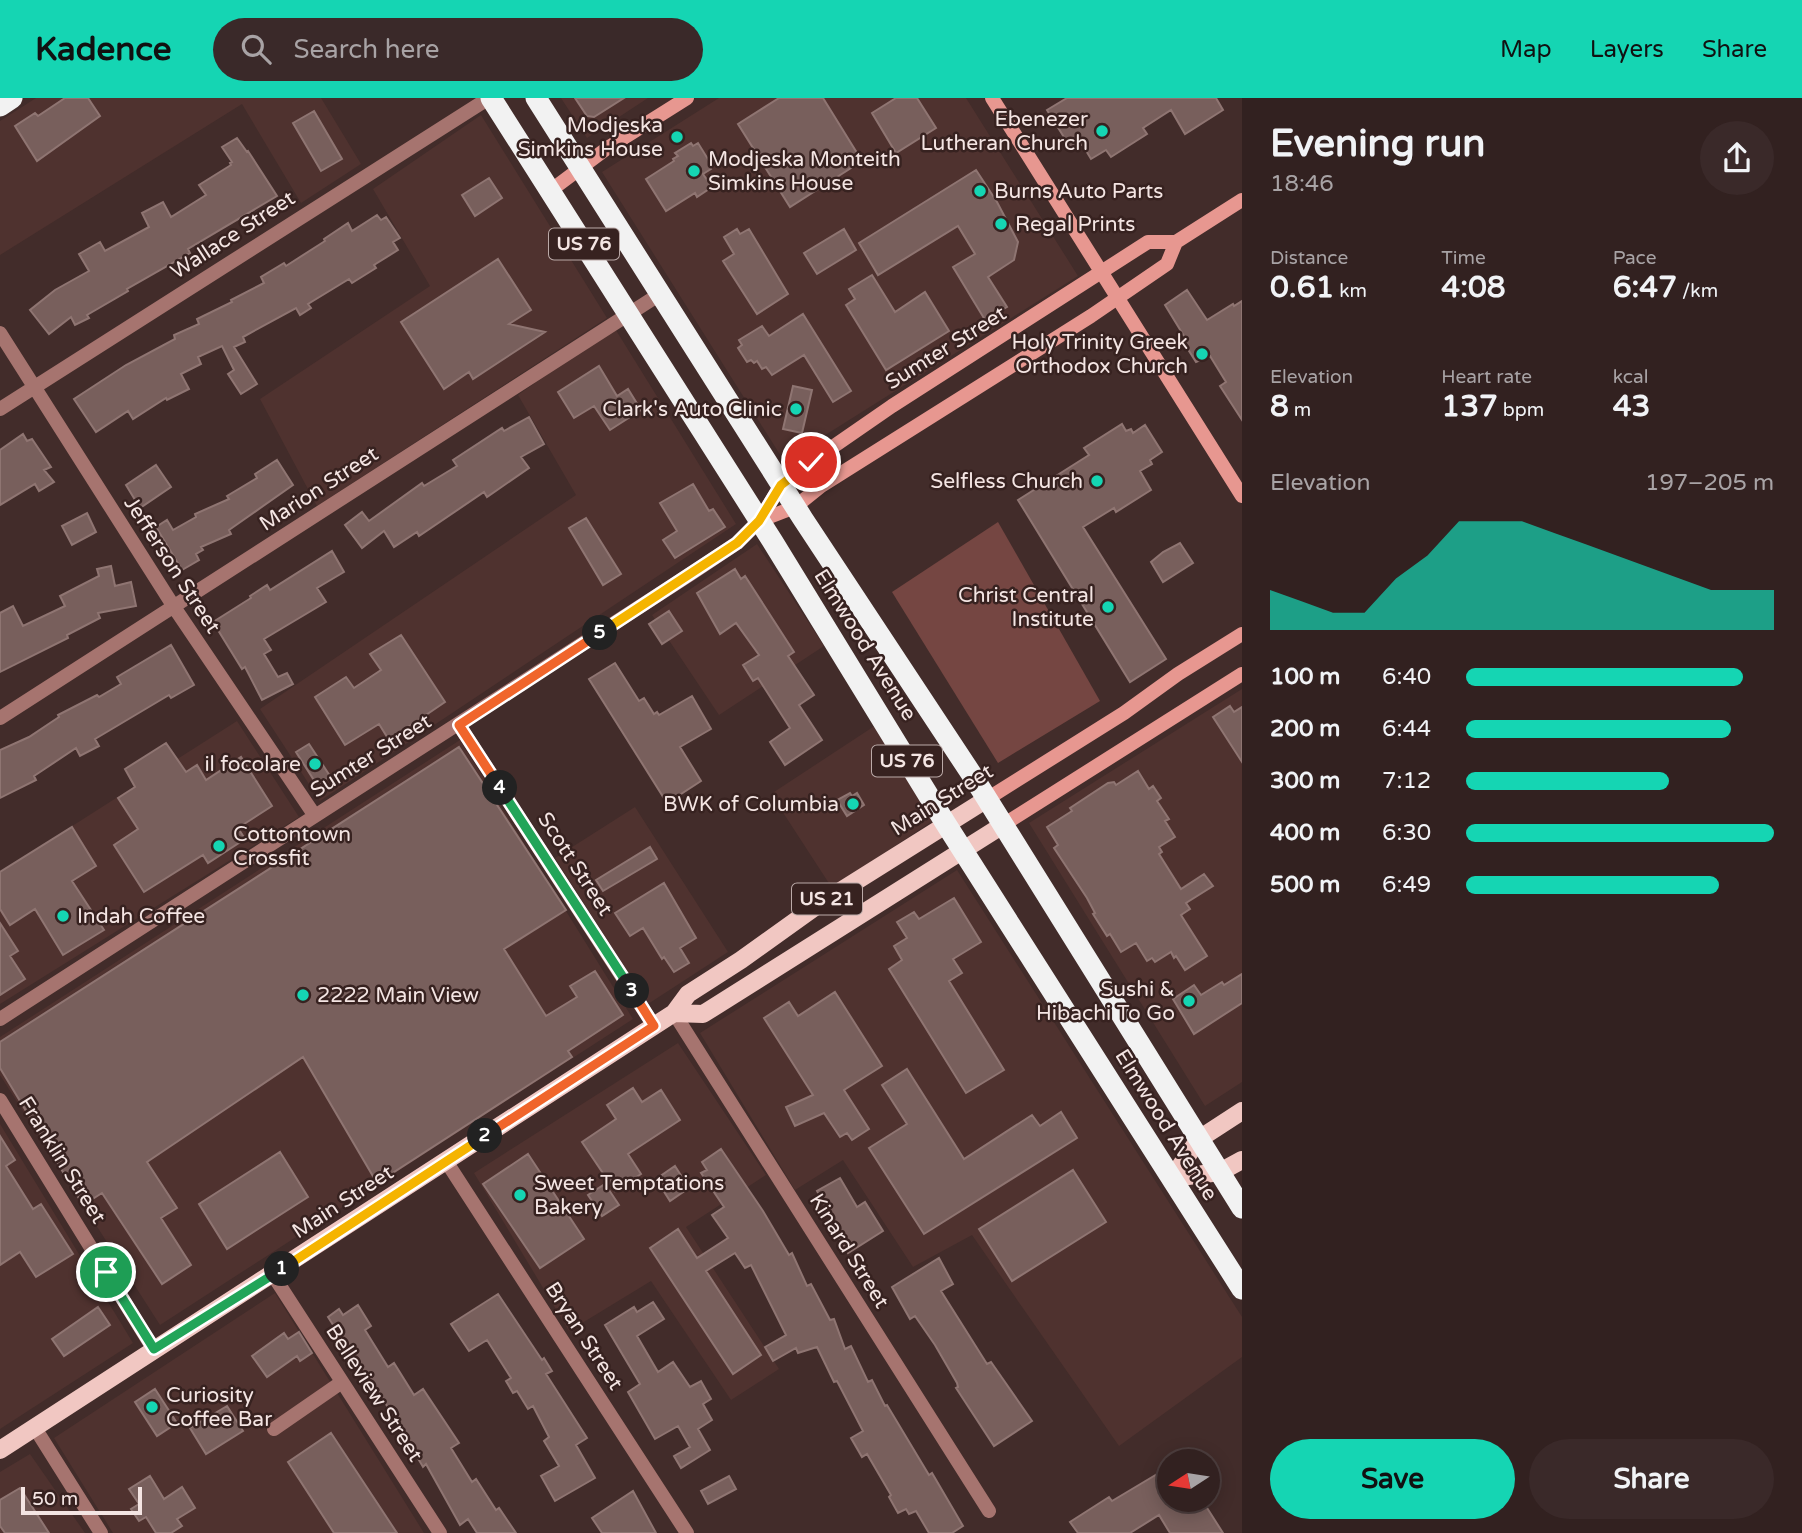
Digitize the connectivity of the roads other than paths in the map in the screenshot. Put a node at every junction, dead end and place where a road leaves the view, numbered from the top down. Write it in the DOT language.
graph roads {
  1 [pos="12,98"];
  2 [pos="490,98"];
  3 [pos="537,98"];
  4 [pos="687,98"];
  5 [pos="992,98"];
  6 [pos="0,106"];
  7 [pos="581,169"];
  8 [pos="550,191"];
  9 [pos="1242,200"];
  10 [pos="1176,242"];
  11 [pos="1100,273"];
  12 [pos="660,294"];
  13 [pos="1116,299"];
  14 [pos="629,315"];
  15 [pos="0,333"];
  16 [pos="33,387"];
  17 [pos="0,409"];
  18 [pos="781,485"];
  19 [pos="1242,496"];
  20 [pos="795,507"];
  21 [pos="759,521"];
  22 [pos="174,607"];
  23 [pos="1242,634"];
  24 [pos="1242,674"];
  25 [pos="0,718"];
  26 [pos="459,725"];
  27 [pos="987,799"];
  28 [pos="315,816"];
  29 [pos="946,824"];
  30 [pos="1003,825"];
  31 [pos="963,850"];
  32 [pos="674,1013"];
  33 [pos="0,1019"];
  34 [pos="654,1026"];
  35 [pos="0,1100"];
  36 [pos="1242,1111"];
  37 [pos="1199,1139"];
  38 [pos="1242,1160"];
  39 [pos="446,1161"];
  40 [pos="1220,1172"];
  41 [pos="1172,1178"];
  42 [pos="1242,1208"];
  43 [pos="273,1275"];
  44 [pos="1242,1289"];
  45 [pos="154,1349"];
  46 [pos="342,1382"];
  47 [pos="35,1428"];
  48 [pos="274,1429"];
  49 [pos="0,1450"];
  50 [pos="989,1511"];
  51 [pos="101,1533"];
  52 [pos="440,1533"];
  53 [pos="687,1533"];
  1 -- 6 [label="highway"];
  2 -- 8 [label="highway, Elmwood Avenue / US 76"];
  2 -- 16 [label="street, Wallace Street"];
  3 -- 7 [label="highway, Elmwood Avenue / US 76"];
  4 -- 7 [label="street"];
  5 -- 11 [label="street"];
  7 -- 8 [label="street"];
  7 -- 12 [label="highway, Elmwood Avenue / US 76"];
  8 -- 14 [label="highway, Elmwood Avenue / US 76"];
  9 -- 10 [label="street, Sumter Street"];
  10 -- 11 [label="street, Sumter Street"];
  10 -- 13 [label="street, Sumter Street"];
  11 -- 13 [label="street"];
  11 -- 18 [label="street, Sumter Street"];
  12 -- 14 [label="street, Marion Street"];
  12 -- 18 [label="highway, Elmwood Avenue / US 76"];
  13 -- 19 [label="street"];
  13 -- 20 [label="street, Sumter Street"];
  14 -- 21 [label="highway, Elmwood Avenue / US 76"];
  14 -- 22 [label="street, Marion Street"];
  15 -- 16 [label="street, Jefferson Street"];
  16 -- 17 [label="street, Wallace Street"];
  16 -- 22 [label="street, Jefferson Street"];
  18 -- 20 [label="highway, Elmwood Avenue / US 76"];
  18 -- 21 [label="street, Sumter Street"];
  20 -- 21 [label="street, Sumter Street"];
  20 -- 27 [label="highway, Elmwood Avenue / US 76"];
  21 -- 26 [label="street, Sumter Street"];
  21 -- 29 [label="highway, Elmwood Avenue / US 76"];
  22 -- 25 [label="street, Marion Street"];
  22 -- 28 [label="street, Jefferson Street"];
  23 -- 27 [label="street, Main Street"];
  24 -- 30 [label="street, Main Street"];
  26 -- 28 [label="street, Sumter Street"];
  26 -- 34 [label="street, Scott Street"];
  27 -- 29 [label="main road, Main Street / US 21"];
  27 -- 30 [label="highway, Elmwood Avenue"];
  28 -- 33 [label="street, Sumter Street"];
  29 -- 31 [label="highway, Elmwood Avenue / US 76"];
  29 -- 32 [label="main road, Main Street / US 21"];
  30 -- 31 [label="main road, Main Street"];
  30 -- 37 [label="highway, Elmwood Avenue"];
  31 -- 32 [label="main road, Main Street / US 21"];
  31 -- 41 [label="highway, Elmwood Avenue"];
  32 -- 34 [label="main road, Main Street / US 21"];
  32 -- 50 [label="street, Kinard Street"];
  34 -- 39 [label="main road, Main Street / US 21"];
  35 -- 45 [label="street, Franklin Street"];
  36 -- 37 [label="main road"];
  37 -- 40 [label="highway, Elmwood Avenue"];
  37 -- 41 [label="main road"];
  38 -- 40 [label="main road"];
  39 -- 43 [label="main road, Main Street / US 21"];
  39 -- 53 [label="street, Bryan Street"];
  40 -- 41 [label="main road"];
  40 -- 42 [label="highway, Elmwood Avenue"];
  41 -- 44 [label="highway, Elmwood Avenue"];
  43 -- 45 [label="main road, Main Street / US 21"];
  43 -- 46 [label="street, Belleview Street"];
  45 -- 47 [label="main road, Main Street / US 21"];
  46 -- 48 [label="street"];
  46 -- 52 [label="street, Belleview Street"];
  47 -- 49 [label="main road, Main Street / US 21"];
  47 -- 51 [label="street"];
}
